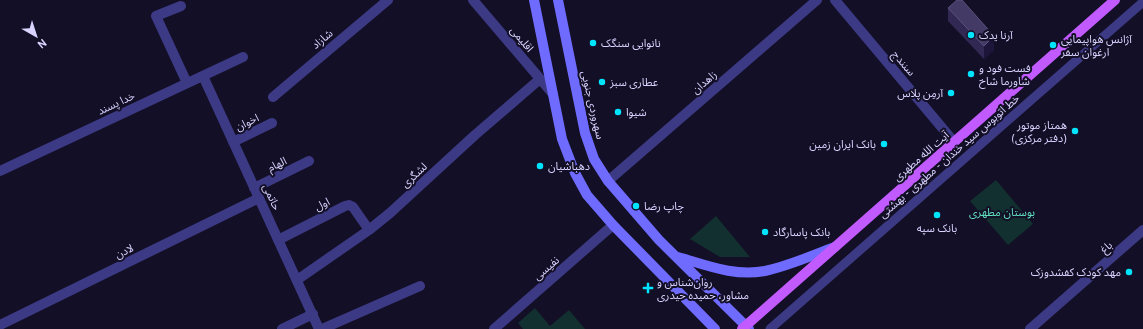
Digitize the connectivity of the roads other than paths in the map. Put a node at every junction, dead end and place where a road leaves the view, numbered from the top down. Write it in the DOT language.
graph roads {
  1 [pos="388,0"];
  2 [pos="473,0"];
  3 [pos="534,0"];
  4 [pos="558,0"];
  5 [pos="817,0"];
  6 [pos="835,0"];
  7 [pos="1115,0"];
  8 [pos="1143,2"];
  9 [pos="181,6"];
  10 [pos="242,57"];
  11 [pos="203,76"];
  12 [pos="540,79"];
  13 [pos="187,83"];
  14 [pos="553,94"];
  15 [pos="273,97"];
  16 [pos="272,123"];
  17 [pos="233,142"];
  18 [pos="954,142"];
  19 [pos="309,162"];
  20 [pos="0,171"];
  21 [pos="608,181"];
  22 [pos="254,188"];
  23 [pos="259,198"];
  24 [pos="613,225"];
  25 [pos="369,230"];
  26 [pos="1143,230"];
  27 [pos="278,240"];
  28 [pos="835,247"];
  29 [pos="676,256"];
  30 [pos="297,280"];
  31 [pos="420,286"];
  32 [pos="313,314"];
  33 [pos="0,325"];
  34 [pos="745,328"];
  35 [pos="282,329"];
  36 [pos="321,329"];
  37 [pos="494,329"];
  38 [pos="715,329"];
  39 [pos="770,329"];
  40 [pos="1030,329"];
  1 -- 15 [label="street, شازاد"];
  2 -- 12 [label="street, اقلیمی"];
  3 -- 14 [label="main road"];
  4 -- 21 [label="main road, سهروردی جنوبی"];
  5 -- 21 [label="street, زاهدان"];
  6 -- 18 [label="street, سنندج"];
  7 -- 18 [label="main road, آیت الله مطهری"];
  8 -- 39 [label="lane, خط اتوبوس سید خندان - مطهری - بهشتی"];
  9 -- 13 [label="street"];
  10 -- 11 [label="street, خدا پسند"];
  11 -- 13 [label="street, خدا پسند"];
  11 -- 17 [label="street, حاتمی"];
  12 -- 14 [label="street, اقلیمی"];
  12 -- 25 [label="street, لشگری"];
  13 -- 20 [label="street, خدا پسند"];
  14 -- 24 [label="main road"];
  16 -- 17 [label="street, اخوان"];
  17 -- 22 [label="street, حاتمی"];
  18 -- 28 [label="main road, آیت الله مطهری"];
  19 -- 22 [label="street, الهام"];
  21 -- 29 [label="main road, سهروردی جنوبی"];
  22 -- 23 [label="street, حاتمی"];
  23 -- 27 [label="street, حاتمی"];
  23 -- 33 [label="street, لادن"];
  24 -- 37 [label="street, نفیسی"];
  24 -- 38 [label="main road"];
  25 -- 27 [label="street, اول"];
  25 -- 30 [label="street, لشگری"];
  26 -- 40 [label="street, باغ"];
  27 -- 30 [label="street, حاتمی"];
  28 -- 29 [label="main road"];
  28 -- 34 [label="main road, آیت الله مطهری"];
  29 -- 34 [label="main road, سهروردی جنوبی"];
  30 -- 32 [label="street, حاتمی"];
  31 -- 36 [label="street"];
  32 -- 35 [label="street"];
  32 -- 36 [label="street, حاتمی"];
}
